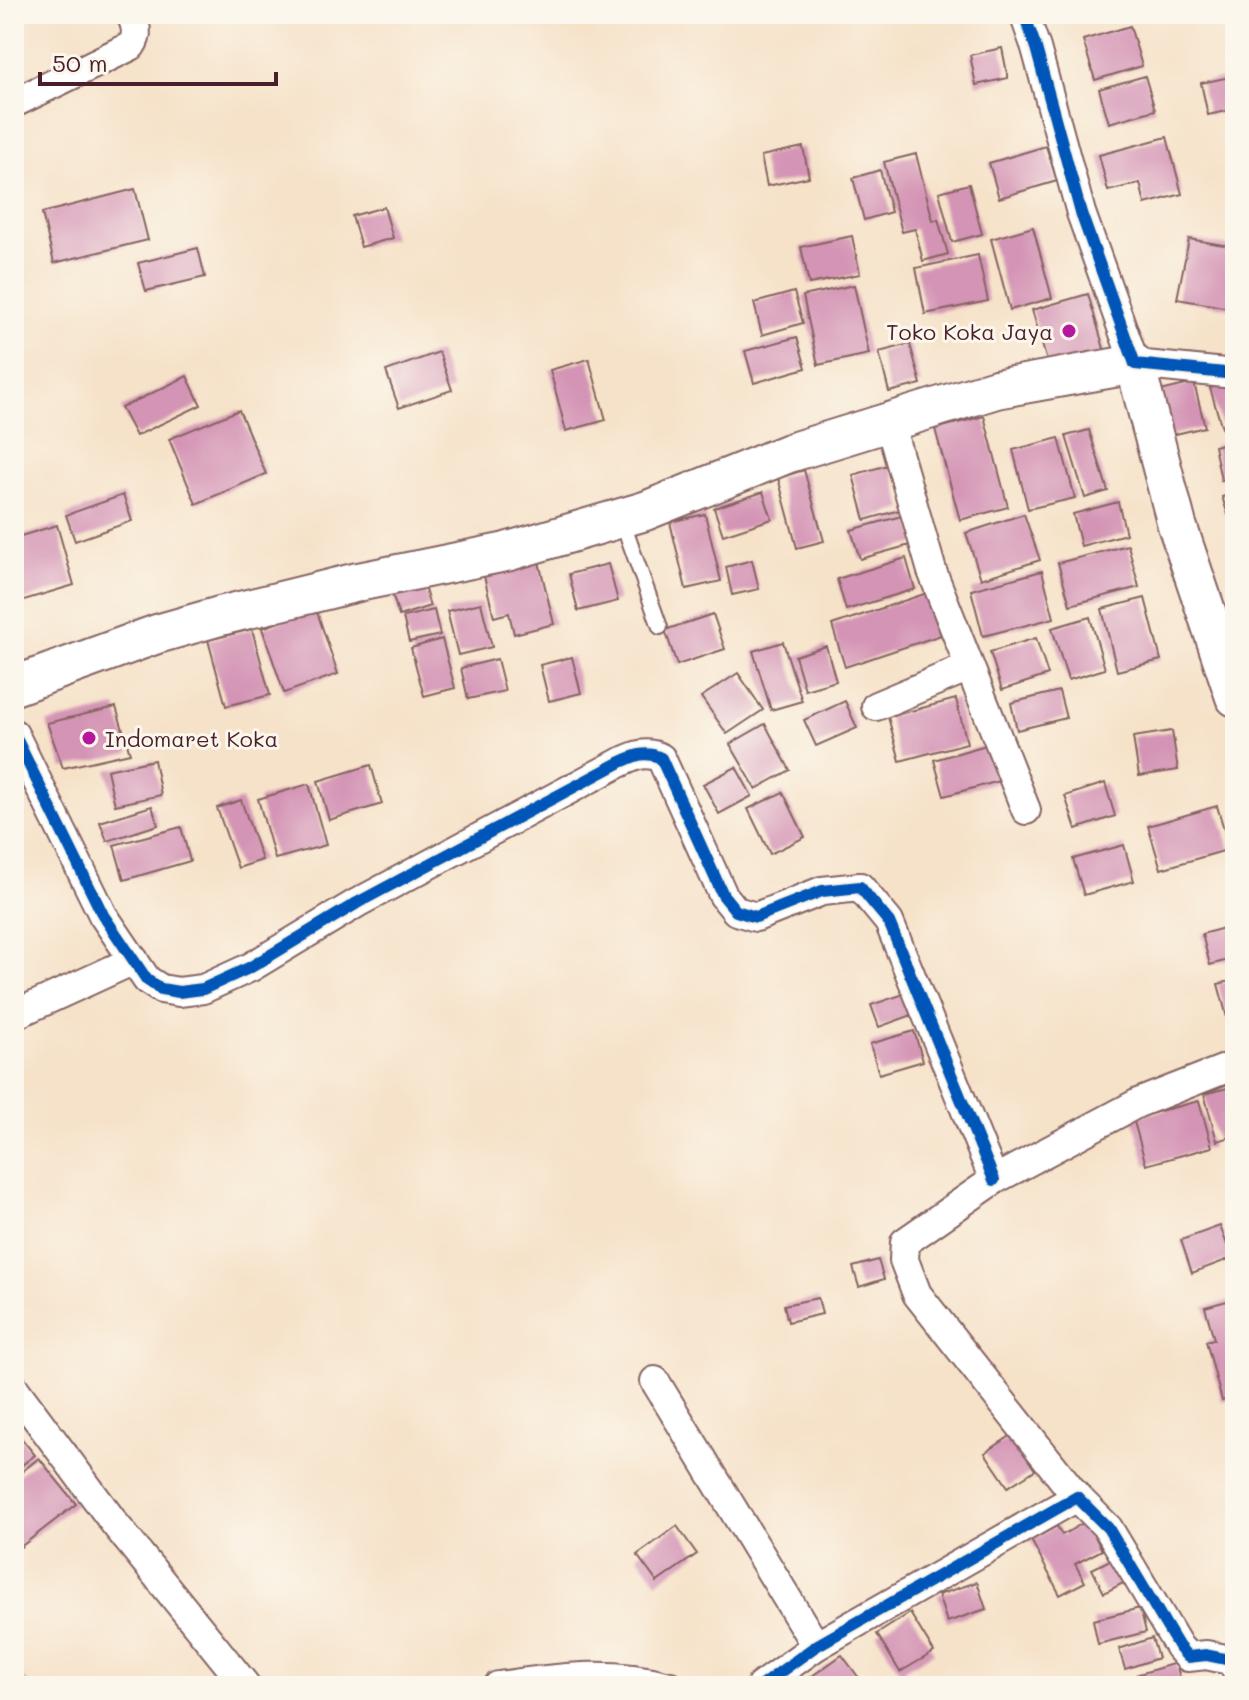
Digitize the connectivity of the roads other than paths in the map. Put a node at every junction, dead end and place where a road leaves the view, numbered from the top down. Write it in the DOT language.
graph roads {
  1 [pos="131,14"];
  2 [pos="1024,14"];
  3 [pos="14,103"];
  4 [pos="1135,364"];
  5 [pos="1235,374"];
  6 [pos="889,422"];
  7 [pos="621,518"];
  8 [pos="660,627"];
  9 [pos="969,667"];
  10 [pos="14,686"];
  11 [pos="1235,697"];
  12 [pos="876,706"];
  13 [pos="14,734"];
  14 [pos="1026,810"];
  15 [pos="134,960"];
  16 [pos="14,1015"];
  17 [pos="1235,1065"];
  18 [pos="994,1180"];
  19 [pos="655,1381"];
  20 [pos="14,1388"];
  21 [pos="1077,1497"];
  22 [pos="816,1646"];
  23 [pos="1235,1667"];
  24 [pos="246,1686"];
  25 [pos="498,1686"];
  26 [pos="670,1686"];
  27 [pos="761,1686"];
  1 -- 3 [label="street"];
  2 -- 4 [label="street"];
  4 -- 5 [label="street"];
  4 -- 6 [label="main road"];
  4 -- 11 [label="main road"];
  6 -- 7 [label="main road"];
  6 -- 9 [label="street"];
  7 -- 8 [label="lane"];
  7 -- 10 [label="main road"];
  9 -- 12 [label="street"];
  9 -- 14 [label="street"];
  13 -- 15 [label="street"];
  15 -- 16 [label="street"];
  15 -- 18 [label="street"];
  17 -- 18 [label="street"];
  18 -- 21 [label="street"];
  19 -- 22 [label="street"];
  20 -- 24 [label="street"];
  21 -- 22 [label="street"];
  21 -- 23 [label="street"];
  22 -- 27 [label="street"];
  25 -- 26 [label="street"];
}
